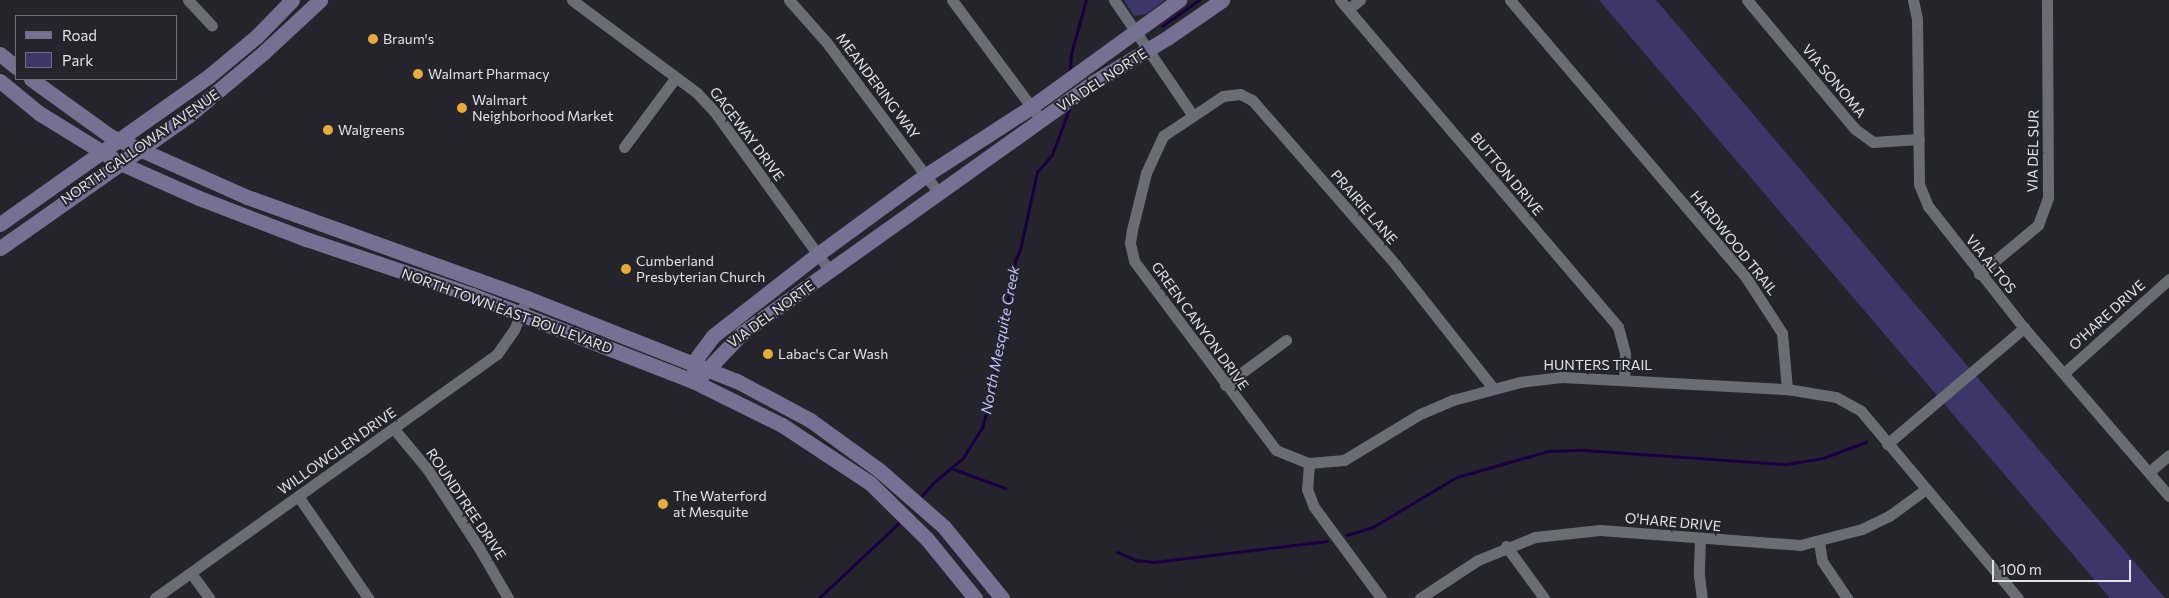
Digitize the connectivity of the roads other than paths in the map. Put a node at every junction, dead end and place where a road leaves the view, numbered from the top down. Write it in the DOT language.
graph roads {
  1 [pos="188,0"];
  2 [pos="292,0"];
  3 [pos="320,0"];
  4 [pos="572,0"];
  5 [pos="789,0"];
  6 [pos="952,0"];
  7 [pos="1114,0"];
  8 [pos="1178,0"];
  9 [pos="1222,0"];
  10 [pos="1360,0"];
  11 [pos="1510,0"];
  12 [pos="1747,0"];
  13 [pos="1913,0"];
  14 [pos="2046,0"];
  15 [pos="1344,4"];
  16 [pos="212,26"];
  17 [pos="1136,32"];
  18 [pos="254,39"];
  19 [pos="1148,50"];
  20 [pos="265,51"];
  21 [pos="1,56"];
  22 [pos="15,66"];
  23 [pos="676,77"];
  24 [pos="32,80"];
  25 [pos="0,81"];
  26 [pos="1031,106"];
  27 [pos="1193,116"];
  28 [pos="1042,120"];
  29 [pos="1919,139"];
  30 [pos="119,141"];
  31 [pos="624,147"];
  32 [pos="141,149"];
  33 [pos="102,151"];
  34 [pos="120,163"];
  35 [pos="926,175"];
  36 [pos="939,193"];
  37 [pos="260,201"];
  38 [pos="253,218"];
  39 [pos="0,224"];
  40 [pos="353,236"];
  41 [pos="0,248"];
  42 [pos="347,253"];
  43 [pos="818,254"];
  44 [pos="830,271"];
  45 [pos="1979,274"];
  46 [pos="2169,278"];
  47 [pos="527,298"];
  48 [pos="522,315"];
  49 [pos="2024,328"];
  50 [pos="1286,340"];
  51 [pos="695,362"];
  52 [pos="710,368"];
  53 [pos="2064,373"];
  54 [pos="1624,378"];
  55 [pos="693,381"];
  56 [pos="1225,385"];
  57 [pos="1494,388"];
  58 [pos="1787,389"];
  59 [pos="394,429"];
  60 [pos="838,439"];
  61 [pos="1887,444"];
  62 [pos="831,454"];
  63 [pos="2169,455"];
  64 [pos="1309,463"];
  65 [pos="2148,472"];
  66 [pos="1926,489"];
  67 [pos="298,496"];
  68 [pos="2169,496"];
  69 [pos="1700,539"];
  70 [pos="1819,542"];
  71 [pos="1506,546"];
  72 [pos="191,573"];
  73 [pos="155,598"];
  74 [pos="209,598"];
  75 [pos="368,598"];
  76 [pos="508,598"];
  77 [pos="975,598"];
  78 [pos="1002,598"];
  79 [pos="1382,598"];
  80 [pos="1420,598"];
  81 [pos="1544,598"];
  82 [pos="1702,598"];
  83 [pos="1847,598"];
  84 [pos="2018,598"];
  1 -- 16 [label="street"];
  2 -- 18 [label="main road, NORTH GALLOWAY AVENUE"];
  3 -- 20 [label="main road, NORTH GALLOWAY AVENUE"];
  4 -- 23 [label="street, GAGEWAY DRIVE"];
  5 -- 35 [label="street, MEANDERING WAY"];
  6 -- 26 [label="street"];
  7 -- 17 [label="street"];
  8 -- 17 [label="main road, VIA DEL NORTE"];
  9 -- 19 [label="main road, VIA DEL NORTE"];
  10 -- 15 [label="street"];
  11 -- 58 [label="street, HARDWOOD TRAIL"];
  12 -- 29 [label="street, VIA SONOMA"];
  13 -- 29 [label="street, VIA ALTOS"];
  14 -- 45 [label="street, VIA DEL SUR"];
  15 -- 54 [label="street, BUTTON DRIVE"];
  17 -- 19 [label="street"];
  17 -- 26 [label="main road, VIA DEL NORTE"];
  18 -- 20 [label="main road"];
  18 -- 30 [label="main road, NORTH GALLOWAY AVENUE"];
  19 -- 27 [label="street"];
  19 -- 28 [label="main road, VIA DEL NORTE"];
  20 -- 32 [label="main road, NORTH GALLOWAY AVENUE"];
  21 -- 22 [label="main road"];
  23 -- 31 [label="street"];
  23 -- 43 [label="street, GAGEWAY DRIVE"];
  24 -- 30 [label="main road, NORTH TOWN EAST BOULEVARD"];
  25 -- 33 [label="main road, NORTH TOWN EAST BOULEVARD"];
  26 -- 28 [label="street"];
  26 -- 35 [label="main road, VIA DEL NORTE"];
  27 -- 56 [label="street, GREEN CANYON DRIVE"];
  27 -- 57 [label="street, PRAIRIE LANE"];
  28 -- 36 [label="main road, VIA DEL NORTE"];
  29 -- 45 [label="street, VIA ALTOS"];
  30 -- 32 [label="main road, NORTH TOWN EAST BOULEVARD"];
  30 -- 33 [label="main road, NORTH GALLOWAY AVENUE"];
  32 -- 34 [label="main road, NORTH GALLOWAY AVENUE"];
  32 -- 37 [label="main road, NORTH TOWN EAST BOULEVARD"];
  33 -- 34 [label="main road, NORTH TOWN EAST BOULEVARD"];
  33 -- 39 [label="main road, NORTH GALLOWAY AVENUE"];
  34 -- 38 [label="main road, NORTH TOWN EAST BOULEVARD"];
  34 -- 41 [label="main road, NORTH GALLOWAY AVENUE"];
  35 -- 36 [label="street, MEANDERING WAY"];
  35 -- 43 [label="main road, VIA DEL NORTE"];
  36 -- 44 [label="main road, VIA DEL NORTE"];
  37 -- 38 [label="main road"];
  37 -- 40 [label="main road, NORTH TOWN EAST BOULEVARD"];
  38 -- 42 [label="main road, NORTH TOWN EAST BOULEVARD"];
  40 -- 42 [label="main road"];
  40 -- 47 [label="main road, NORTH TOWN EAST BOULEVARD"];
  42 -- 48 [label="main road, NORTH TOWN EAST BOULEVARD"];
  43 -- 44 [label="street, GAGEWAY DRIVE"];
  43 -- 51 [label="main road, VIA DEL NORTE"];
  44 -- 52 [label="main road, VIA DEL NORTE"];
  45 -- 49 [label="street, VIA ALTOS"];
  46 -- 53 [label="street, O'HARE DRIVE"];
  47 -- 48 [label="street, WILLOWGLEN DRIVE"];
  47 -- 51 [label="main road, NORTH TOWN EAST BOULEVARD"];
  48 -- 55 [label="main road, NORTH TOWN EAST BOULEVARD"];
  48 -- 59 [label="street, WILLOWGLEN DRIVE"];
  49 -- 53 [label="street, VIA ALTOS"];
  49 -- 61 [label="street"];
  50 -- 56 [label="street"];
  51 -- 52 [label="main road, NORTH TOWN EAST BOULEVARD"];
  51 -- 55 [label="main road, VIA DEL NORTE"];
  52 -- 55 [label="main road, VIA DEL NORTE"];
  52 -- 60 [label="main road, NORTH TOWN EAST BOULEVARD"];
  53 -- 65 [label="street, VIA ALTOS"];
  54 -- 57 [label="street, HUNTERS TRAIL"];
  54 -- 58 [label="street, HUNTERS TRAIL"];
  55 -- 62 [label="main road, NORTH TOWN EAST BOULEVARD"];
  56 -- 64 [label="street, GREEN CANYON DRIVE"];
  57 -- 64 [label="street, HUNTERS TRAIL"];
  58 -- 61 [label="street"];
  59 -- 67 [label="street, WILLOWGLEN DRIVE"];
  59 -- 76 [label="street, ROUNDTREE DRIVE"];
  60 -- 62 [label="main road"];
  60 -- 78 [label="main road, NORTH TOWN EAST BOULEVARD"];
  61 -- 66 [label="street"];
  62 -- 77 [label="main road, NORTH TOWN EAST BOULEVARD"];
  63 -- 65 [label="street"];
  64 -- 79 [label="street"];
  65 -- 68 [label="street, VIA ALTOS"];
  66 -- 70 [label="street, O'HARE DRIVE"];
  66 -- 84 [label="street"];
  67 -- 72 [label="street, WILLOWGLEN DRIVE"];
  67 -- 75 [label="street"];
  69 -- 70 [label="street, O'HARE DRIVE"];
  69 -- 71 [label="street, O'HARE DRIVE"];
  69 -- 82 [label="street"];
  70 -- 83 [label="street"];
  71 -- 80 [label="street, O'HARE DRIVE"];
  71 -- 81 [label="street"];
  72 -- 73 [label="street, WILLOWGLEN DRIVE"];
  72 -- 74 [label="street"];
}
